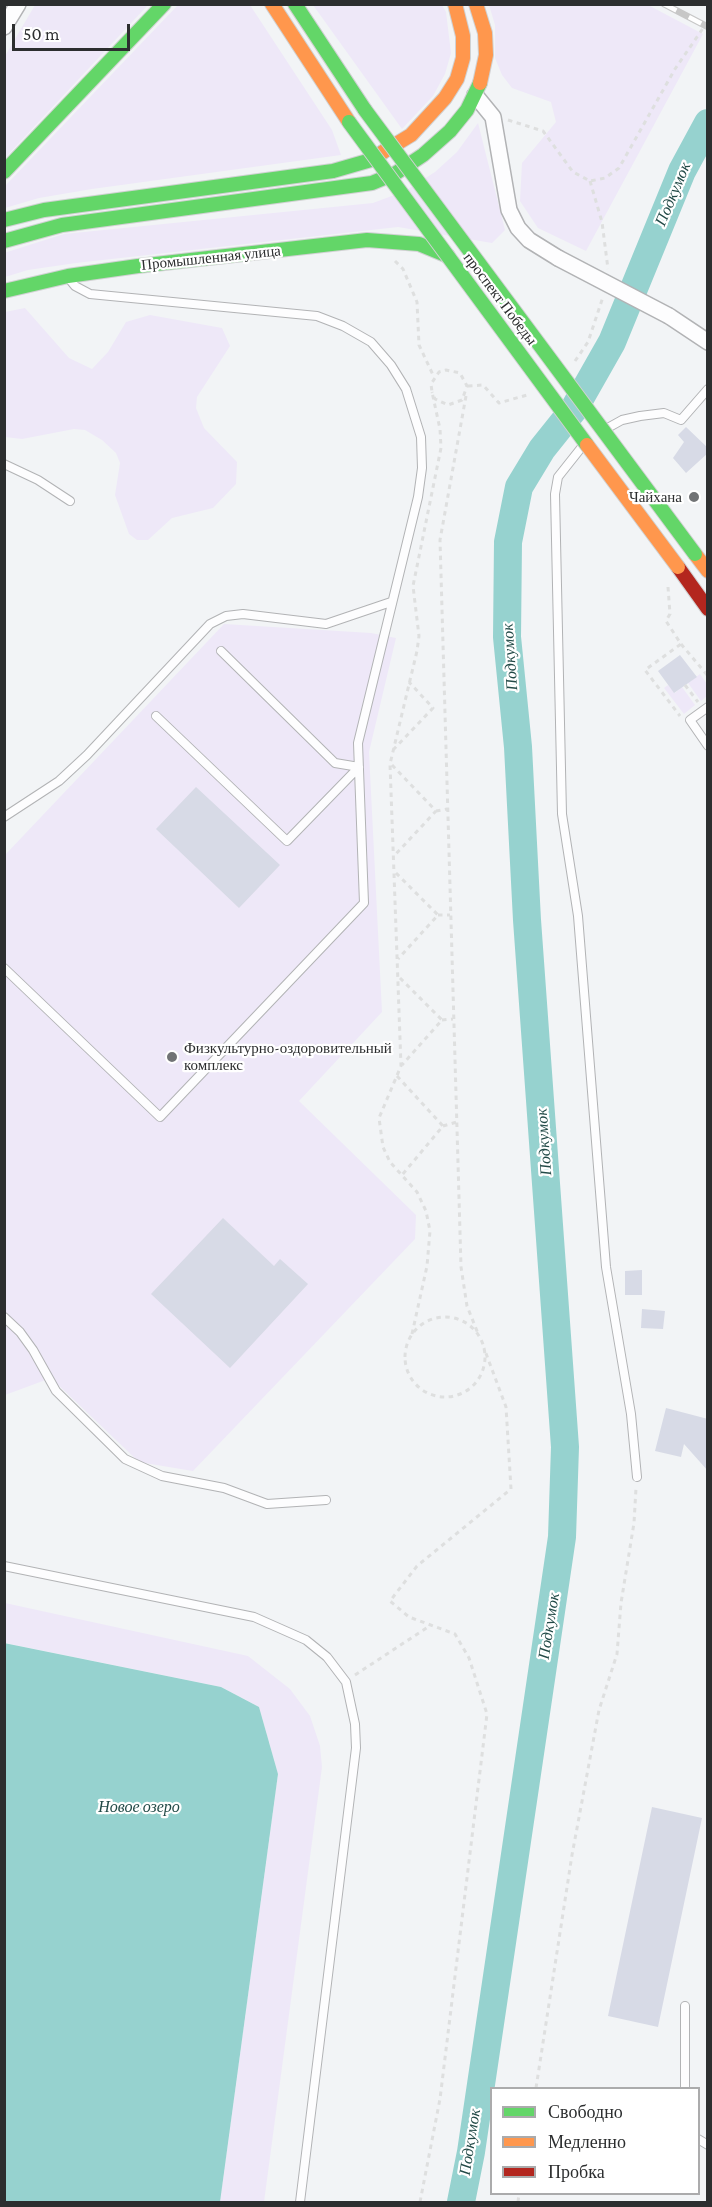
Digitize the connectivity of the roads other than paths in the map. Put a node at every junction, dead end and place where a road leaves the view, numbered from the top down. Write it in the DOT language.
graph roads {
  1 [pos="18,4"];
  2 [pos="164,4"];
  3 [pos="272,4"];
  4 [pos="295,4"];
  5 [pos="455,4"];
  6 [pos="476,4"];
  7 [pos="4,27"];
  8 [pos="474,95"];
  9 [pos="4,172"];
  10 [pos="4,220"];
  11 [pos="4,241"];
  12 [pos="448,256"];
  13 [pos="68,276"];
  14 [pos="4,291"];
  15 [pos="706,336"];
  16 [pos="708,389"];
  17 [pos="598,433"];
  18 [pos="590,440"];
  19 [pos="4,464"];
  20 [pos="70,501"];
  21 [pos="708,571"];
  22 [pos="392,602"];
  23 [pos="708,609"];
  24 [pos="221,651"];
  25 [pos="708,707"];
  26 [pos="156,716"];
  27 [pos="708,746"];
  28 [pos="358,767"];
  29 [pos="4,817"];
  30 [pos="4,968"];
  31 [pos="4,1317"];
  32 [pos="637,1478"];
  33 [pos="326,1500"];
  34 [pos="4,1566"];
  35 [pos="685,2006"];
  36 [pos="686,2087"];
  37 [pos="300,2202"];
  1 -- 7 [label="street"];
  2 -- 9 [label="main road"];
  3 -- 12 [label="main road, проспект Победы, bridge"];
  4 -- 21 [label="main road, проспект Победы, bridge"];
  5 -- 10 [label="main road"];
  6 -- 8 [label="main road"];
  8 -- 11 [label="main road"];
  8 -- 15 [label="street, bridge"];
  12 -- 13 [label="main road, Промышленная улица"];
  12 -- 23 [label="main road, проспект Победы, bridge"];
  13 -- 14 [label="main road, Промышленная улица"];
  13 -- 22 [label="lane"];
  16 -- 17 [label="lane"];
  18 -- 32 [label="lane"];
  19 -- 20 [label="lane"];
  22 -- 28 [label="lane"];
  22 -- 29 [label="lane"];
  24 -- 28 [label="lane"];
  25 -- 27 [label="lane"];
  26 -- 28 [label="lane"];
  28 -- 30 [label="lane"];
  31 -- 33 [label="lane"];
  34 -- 37 [label="lane"];
  35 -- 36 [label="lane"];
}
